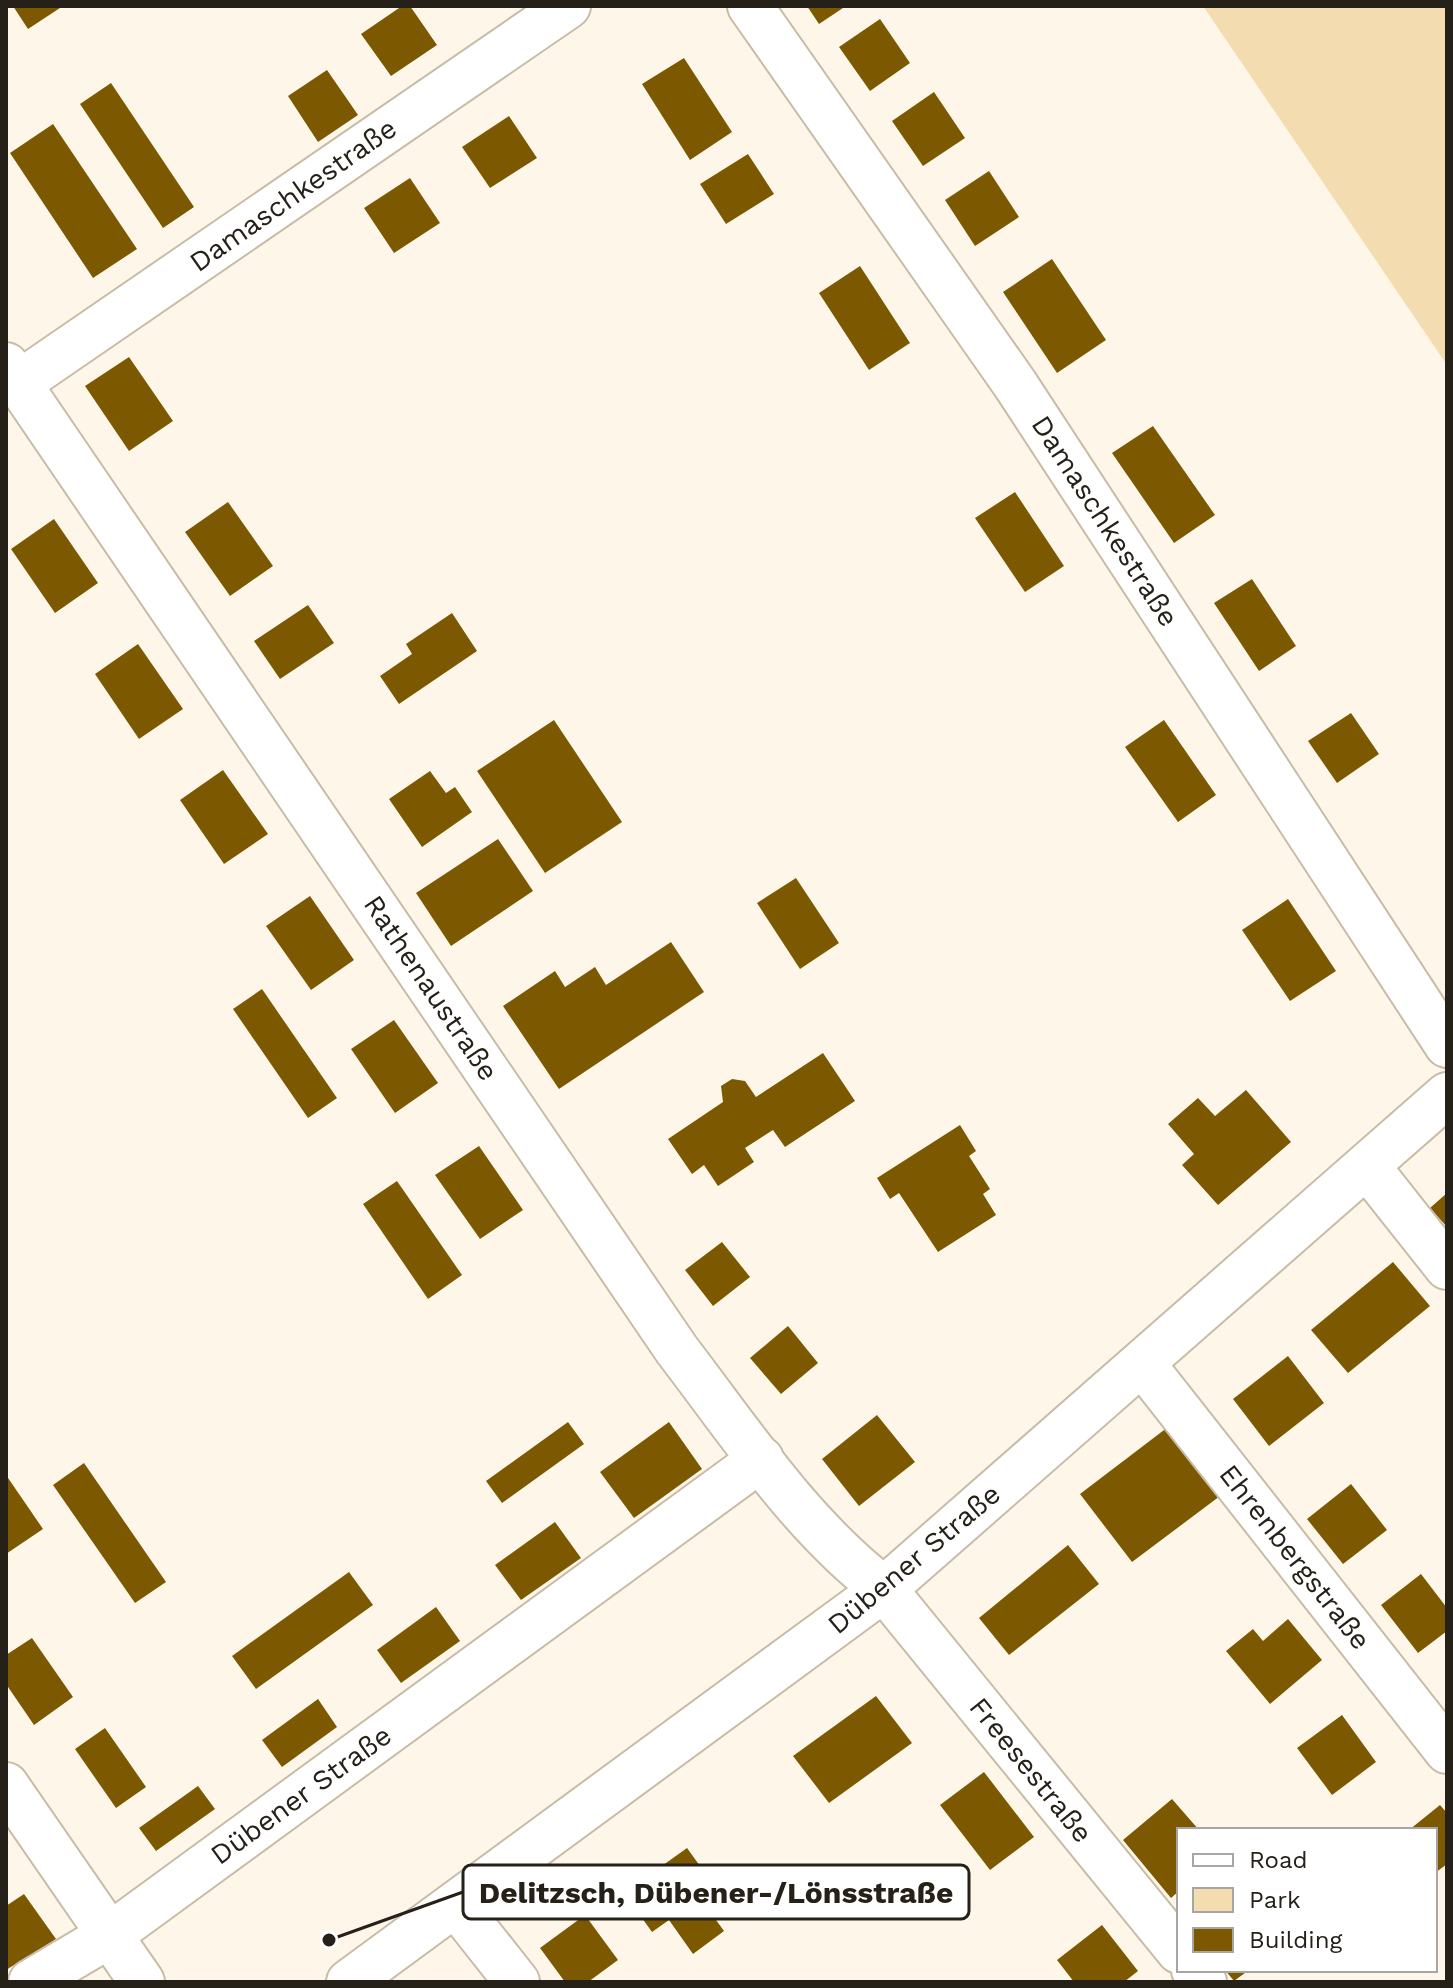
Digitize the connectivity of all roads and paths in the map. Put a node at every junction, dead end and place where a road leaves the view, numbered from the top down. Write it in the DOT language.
graph roads {
  1 [pos="568,6"];
  2 [pos="750,6"];
  3 [pos="12,374"];
  4 [pos="1447,1045"];
  5 [pos="1447,1095"];
  6 [pos="1367,1166"];
  7 [pos="1447,1267"];
  8 [pos="1142,1363"];
  9 [pos="761,1459"];
  10 [pos="884,1589"];
  11 [pos="1447,1751"];
  12 [pos="6,1785"];
  13 [pos="457,1906"];
  14 [pos="110,1935"];
  15 [pos="1177,1949"];
  16 [pos="31,1982"];
  17 [pos="142,1982"];
  18 [pos="349,1982"];
  19 [pos="517,1982"];
  1 -- 3 [label="street, Damaschkestraße"];
  2 -- 4 [label="street, Damaschkestraße"];
  3 -- 9 [label="street, Rathenaustraße"];
  5 -- 6 [label="street, Dübener Straße"];
  6 -- 7 [label="street"];
  6 -- 8 [label="street, Dübener Straße"];
  8 -- 10 [label="street, Dübener Straße"];
  8 -- 11 [label="street, Ehrenbergstraße"];
  9 -- 10 [label="street, Rathenaustraße"];
  9 -- 14 [label="street, Dübener Straße"];
  10 -- 13 [label="street, Dübener Straße"];
  10 -- 15 [label="street, Freesestraße"];
  12 -- 14 [label="street"];
  13 -- 18 [label="street, Dübener Straße"];
  13 -- 19 [label="street"];
  14 -- 16 [label="street, Dübener Straße"];
  14 -- 17 [label="street"];
}
